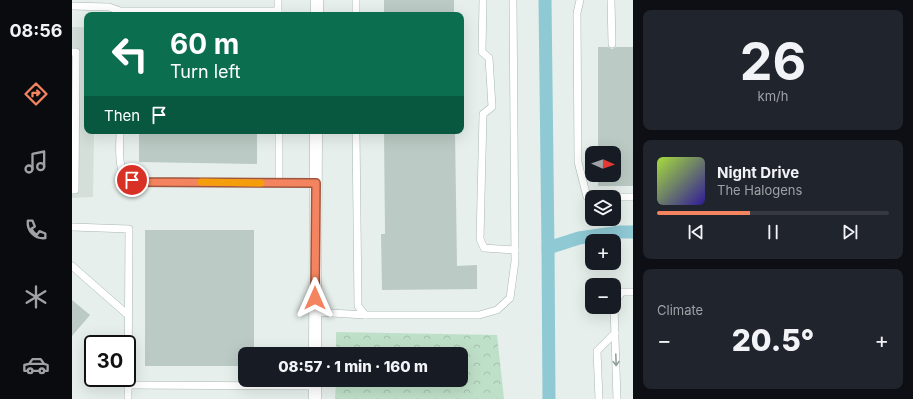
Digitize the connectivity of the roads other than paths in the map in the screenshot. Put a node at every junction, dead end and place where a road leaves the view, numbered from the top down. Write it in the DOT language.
graph roads {
  1 [pos="278,0"];
  2 [pos="317,0"];
  3 [pos="356,0"];
  4 [pos="483,0"];
  5 [pos="513,0"];
  6 [pos="580,0"];
  7 [pos="611,0"];
  8 [pos="72,6"];
  9 [pos="118,12"];
  10 [pos="278,12"];
  11 [pos="317,12"];
  12 [pos="356,12"];
  13 [pos="612,44"];
  14 [pos="72,52"];
  15 [pos="74,109"];
  16 [pos="120,134"];
  17 [pos="278,134"];
  18 [pos="316,134"];
  19 [pos="356,134"];
  20 [pos="279,183"];
  21 [pos="316,183"];
  22 [pos="72,190"];
  23 [pos="633,197"];
  24 [pos="72,227"];
  25 [pos="515,250"];
  26 [pos="72,266"];
  27 [pos="633,292"];
  28 [pos="621,293"];
  29 [pos="315,312"];
  30 [pos="614,314"];
  31 [pos="128,315"];
  32 [pos="364,315"];
  33 [pos="615,333"];
  34 [pos="128,335"];
  35 [pos="315,347"];
  36 [pos="238,384"];
  37 [pos="136,385"];
  38 [pos="128,387"];
  39 [pos="315,387"];
  40 [pos="128,399"];
  41 [pos="315,399"];
  42 [pos="599,399"];
  43 [pos="617,399"];
  1 -- 10 [label="lane"];
  2 -- 11 [label="street"];
  3 -- 12 [label="lane"];
  4 -- 25 [label="lane"];
  5 -- 25 [label="lane"];
  6 -- 23 [label="lane"];
  7 -- 13 [label="lane"];
  8 -- 9 [label="lane"];
  14 -- 15 [label="lane"];
  15 -- 22 [label="lane"];
  16 -- 20 [label="lane"];
  17 -- 20 [label="lane"];
  18 -- 21 [label="street"];
  19 -- 32 [label="lane"];
  20 -- 21 [label="lane"];
  21 -- 29 [label="street"];
  24 -- 31 [label="lane"];
  25 -- 32 [label="lane"];
  26 -- 31 [label="lane"];
  27 -- 28 [label="lane"];
  29 -- 32 [label="lane"];
  29 -- 35 [label="street"];
  30 -- 33 [label="lane"];
  31 -- 34 [label="lane"];
  33 -- 42 [label="lane"];
  33 -- 43 [label="lane, one-way"];
  36 -- 37 [label="lane"];
  38 -- 40 [label="lane"];
  39 -- 41 [label="street"];
}
